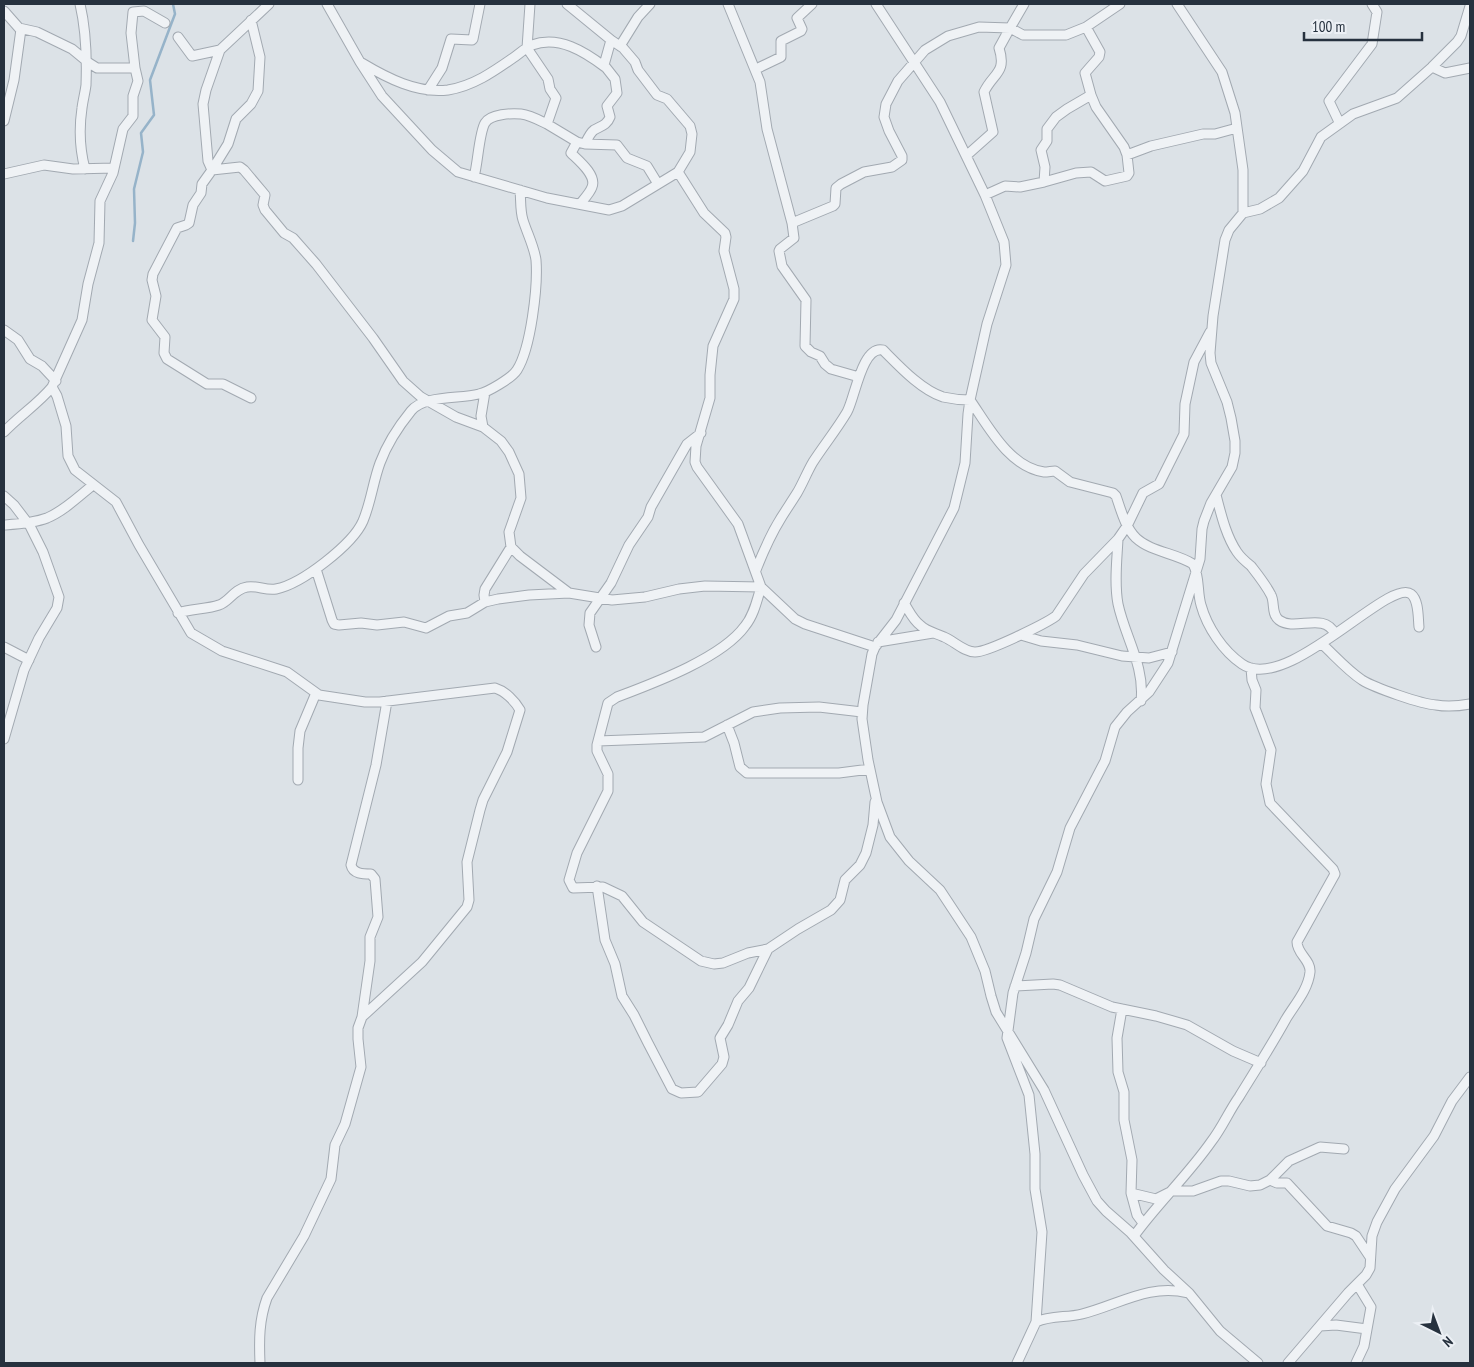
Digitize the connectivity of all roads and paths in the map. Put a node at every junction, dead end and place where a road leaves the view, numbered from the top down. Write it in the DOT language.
graph roads {
  1 [pos="80,4"];
  2 [pos="269,4"];
  3 [pos="327,4"];
  4 [pos="480,4"];
  5 [pos="530,4"];
  6 [pos="567,4"];
  7 [pos="650,4"];
  8 [pos="728,4"];
  9 [pos="812,4"];
  10 [pos="876,4"];
  11 [pos="1024,4"];
  12 [pos="1120,4"];
  13 [pos="1177,4"];
  14 [pos="1372,4"];
  15 [pos="1470,6"];
  16 [pos="4,11"];
  17 [pos="251,20"];
  18 [pos="165,23"];
  19 [pos="1086,27"];
  20 [pos="1010,28"];
  21 [pos="21,29"];
  22 [pos="178,37"];
  23 [pos="611,40"];
  24 [pos="620,46"];
  25 [pos="527,48"];
  26 [pos="220,50"];
  27 [pos="86,61"];
  28 [pos="360,62"];
  29 [pos="915,63"];
  30 [pos="605,67"];
  31 [pos="1432,67"];
  32 [pos="135,68"];
  33 [pos="1470,68"];
  34 [pos="756,69"];
  35 [pos="428,90"];
  36 [pos="1091,95"];
  37 [pos="4,121"];
  38 [pos="1339,122"];
  39 [pos="547,124"];
  40 [pos="1237,128"];
  41 [pos="581,143"];
  42 [pos="1127,155"];
  43 [pos="966,156"];
  44 [pos="114,168"];
  45 [pos="85,169"];
  46 [pos="212,170"];
  47 [pos="678,172"];
  48 [pos="4,174"];
  49 [pos="474,177"];
  50 [pos="1044,182"];
  51 [pos="658,184"];
  52 [pos="520,190"];
  53 [pos="985,195"];
  54 [pos="580,204"];
  55 [pos="1243,213"];
  56 [pos="792,223"];
  57 [pos="1212,328"];
  58 [pos="4,330"];
  59 [pos="859,377"];
  60 [pos="54,384"];
  61 [pos="485,392"];
  62 [pos="251,398"];
  63 [pos="970,400"];
  64 [pos="430,401"];
  65 [pos="4,419"];
  66 [pos="14,421"];
  67 [pos="483,427"];
  68 [pos="4,432"];
  69 [pos="701,432"];
  70 [pos="93,485"];
  71 [pos="1216,495"];
  72 [pos="4,496"];
  73 [pos="28,523"];
  74 [pos="4,525"];
  75 [pos="1127,526"];
  76 [pos="1118,538"];
  77 [pos="511,547"];
  78 [pos="316,569"];
  79 [pos="756,570"];
  80 [pos="1196,572"];
  81 [pos="762,587"];
  82 [pos="568,593"];
  83 [pos="600,599"];
  84 [pos="485,602"];
  85 [pos="904,603"];
  86 [pos="178,612"];
  87 [pos="1419,627"];
  88 [pos="933,633"];
  89 [pos="1335,634"];
  90 [pos="1021,635"];
  91 [pos="1322,644"];
  92 [pos="876,645"];
  93 [pos="596,646"];
  94 [pos="4,647"];
  95 [pos="1172,652"];
  96 [pos="1136,658"];
  97 [pos="29,660"];
  98 [pos="1251,668"];
  99 [pos="316,693"];
  100 [pos="387,701"];
  101 [pos="1141,701"];
  102 [pos="1470,704"];
  103 [pos="862,712"];
  104 [pos="727,725"];
  105 [pos="4,739"];
  106 [pos="598,741"];
  107 [pos="870,769"];
  108 [pos="298,780"];
  109 [pos="876,798"];
  110 [pos="597,886"];
  111 [pos="768,949"];
  112 [pos="1015,986"];
  113 [pos="1122,1009"];
  114 [pos="362,1017"];
  115 [pos="1008,1032"];
  116 [pos="1261,1063"];
  117 [pos="1470,1077"];
  118 [pos="1344,1148"];
  119 [pos="1270,1180"];
  120 [pos="1172,1191"];
  121 [pos="1132,1193"];
  122 [pos="1143,1224"];
  123 [pos="1134,1236"];
  124 [pos="1372,1259"];
  125 [pos="1357,1284"];
  126 [pos="1189,1293"];
  127 [pos="1036,1322"];
  128 [pos="1320,1326"];
  129 [pos="1367,1329"];
  130 [pos="260,1363"];
  131 [pos="1016,1363"];
  132 [pos="1258,1363"];
  133 [pos="1288,1363"];
  134 [pos="1356,1363"];
  1 -- 27 [label="street"];
  2 -- 17 [label="street"];
  3 -- 28 [label="street"];
  4 -- 35 [label="street"];
  5 -- 25 [label="street"];
  6 -- 23 [label="street"];
  7 -- 24 [label="street"];
  8 -- 34 [label="street"];
  9 -- 34 [label="street"];
  10 -- 29 [label="street"];
  11 -- 20 [label="street"];
  12 -- 19 [label="street"];
  13 -- 40 [label="street"];
  14 -- 38 [label="street"];
  15 -- 31 [label="street"];
  16 -- 21 [label="street"];
  17 -- 26 [label="street"];
  17 -- 46 [label="street"];
  18 -- 32 [label="street"];
  19 -- 20 [label="street"];
  19 -- 36 [label="street"];
  20 -- 29 [label="street"];
  20 -- 43 [label="street"];
  21 -- 27 [label="street"];
  21 -- 37 [label="street"];
  22 -- 26 [label="street"];
  23 -- 24 [label="street"];
  23 -- 30 [label="street"];
  24 -- 47 [label="street"];
  25 -- 30 [label="street"];
  25 -- 35 [label="street"];
  25 -- 39 [label="street"];
  26 -- 46 [label="street"];
  27 -- 32 [label="street"];
  27 -- 45 [label="street"];
  28 -- 35 [label="street"];
  28 -- 49 [label="street"];
  29 -- 43 [label="street"];
  29 -- 56 [label="street"];
  30 -- 41 [label="street"];
  31 -- 33 [label="street"];
  31 -- 38 [label="street"];
  32 -- 44 [label="street"];
  34 -- 56 [label="street"];
  36 -- 42 [label="street"];
  36 -- 50 [label="street"];
  38 -- 55 [label="street"];
  39 -- 41 [label="street"];
  39 -- 49 [label="street"];
  40 -- 42 [label="street"];
  40 -- 55 [label="street"];
  41 -- 51 [label="street"];
  41 -- 54 [label="street"];
  42 -- 50 [label="street"];
  43 -- 53 [label="street"];
  44 -- 45 [label="street"];
  44 -- 60 [label="street"];
  45 -- 48 [label="street"];
  46 -- 62 [label="street"];
  46 -- 64 [label="street"];
  47 -- 51 [label="street"];
  47 -- 69 [label="street"];
  49 -- 52 [label="street"];
  50 -- 53 [label="street"];
  51 -- 54 [label="street"];
  52 -- 54 [label="street"];
  52 -- 61 [label="street"];
  53 -- 63 [label="street"];
  55 -- 57 [label="street"];
  56 -- 59 [label="street"];
  57 -- 71 [label="street"];
  57 -- 75 [label="street"];
  58 -- 60 [label="street"];
  59 -- 63 [label="street"];
  59 -- 79 [label="street"];
  60 -- 66 [label="street"];
  60 -- 70 [label="street"];
  61 -- 64 [label="street"];
  61 -- 67 [label="street"];
  63 -- 75 [label="street"];
  63 -- 85 [label="street"];
  64 -- 67 [label="street"];
  64 -- 78 [label="street"];
  65 -- 66 [label="street"];
  66 -- 68 [label="street"];
  67 -- 77 [label="street"];
  69 -- 79 [label="street"];
  69 -- 83 [label="street"];
  70 -- 73 [label="street"];
  70 -- 86 [label="street"];
  71 -- 80 [label="street"];
  71 -- 89 [label="street"];
  72 -- 73 [label="street"];
  73 -- 74 [label="street"];
  73 -- 97 [label="street"];
  75 -- 76 [label="street"];
  75 -- 80 [label="street"];
  76 -- 90 [label="street"];
  76 -- 96 [label="street"];
  77 -- 82 [label="street"];
  77 -- 84 [label="street"];
  78 -- 84 [label="street"];
  78 -- 86 [label="street"];
  79 -- 81 [label="street"];
  80 -- 95 [label="street"];
  80 -- 98 [label="street"];
  81 -- 83 [label="street"];
  81 -- 92 [label="street"];
  81 -- 106 [label="street"];
  82 -- 83 [label="street"];
  82 -- 84 [label="street"];
  83 -- 93 [label="street"];
  85 -- 88 [label="street"];
  85 -- 92 [label="street"];
  86 -- 99 [label="street"];
  87 -- 89 [label="street"];
  88 -- 90 [label="street"];
  88 -- 92 [label="street"];
  89 -- 91 [label="street"];
  90 -- 96 [label="street"];
  91 -- 98 [label="street"];
  91 -- 102 [label="street"];
  92 -- 103 [label="street"];
  94 -- 97 [label="street"];
  95 -- 96 [label="street"];
  95 -- 101 [label="street"];
  96 -- 101 [label="street"];
  97 -- 105 [label="street"];
  98 -- 116 [label="street"];
  99 -- 100 [label="street"];
  99 -- 108 [label="street"];
  100 -- 114 [label="street"];
  100 -- 114 [label="street"];
  101 -- 112 [label="street"];
  103 -- 104 [label="street"];
  103 -- 107 [label="street"];
  104 -- 106 [label="street"];
  104 -- 107 [label="street"];
  106 -- 110 [label="street"];
  107 -- 109 [label="street"];
  109 -- 111 [label="street"];
  109 -- 115 [label="street"];
  110 -- 111 [label="street"];
  110 -- 111 [label="street"];
  112 -- 113 [label="street"];
  112 -- 115 [label="street"];
  113 -- 116 [label="street"];
  113 -- 121 [label="street"];
  114 -- 130 [label="street"];
  115 -- 123 [label="street"];
  115 -- 127 [label="street"];
  116 -- 120 [label="street"];
  117 -- 124 [label="street"];
  118 -- 119 [label="street"];
  119 -- 120 [label="street"];
  119 -- 124 [label="street"];
  120 -- 121 [label="street"];
  120 -- 122 [label="street"];
  121 -- 122 [label="street"];
  122 -- 123 [label="street"];
  123 -- 126 [label="street"];
  124 -- 125 [label="street"];
  125 -- 128 [label="street"];
  125 -- 129 [label="street"];
  126 -- 127 [label="street"];
  126 -- 132 [label="street"];
  127 -- 131 [label="street"];
  128 -- 129 [label="street"];
  128 -- 133 [label="street"];
  129 -- 134 [label="street"];
}
